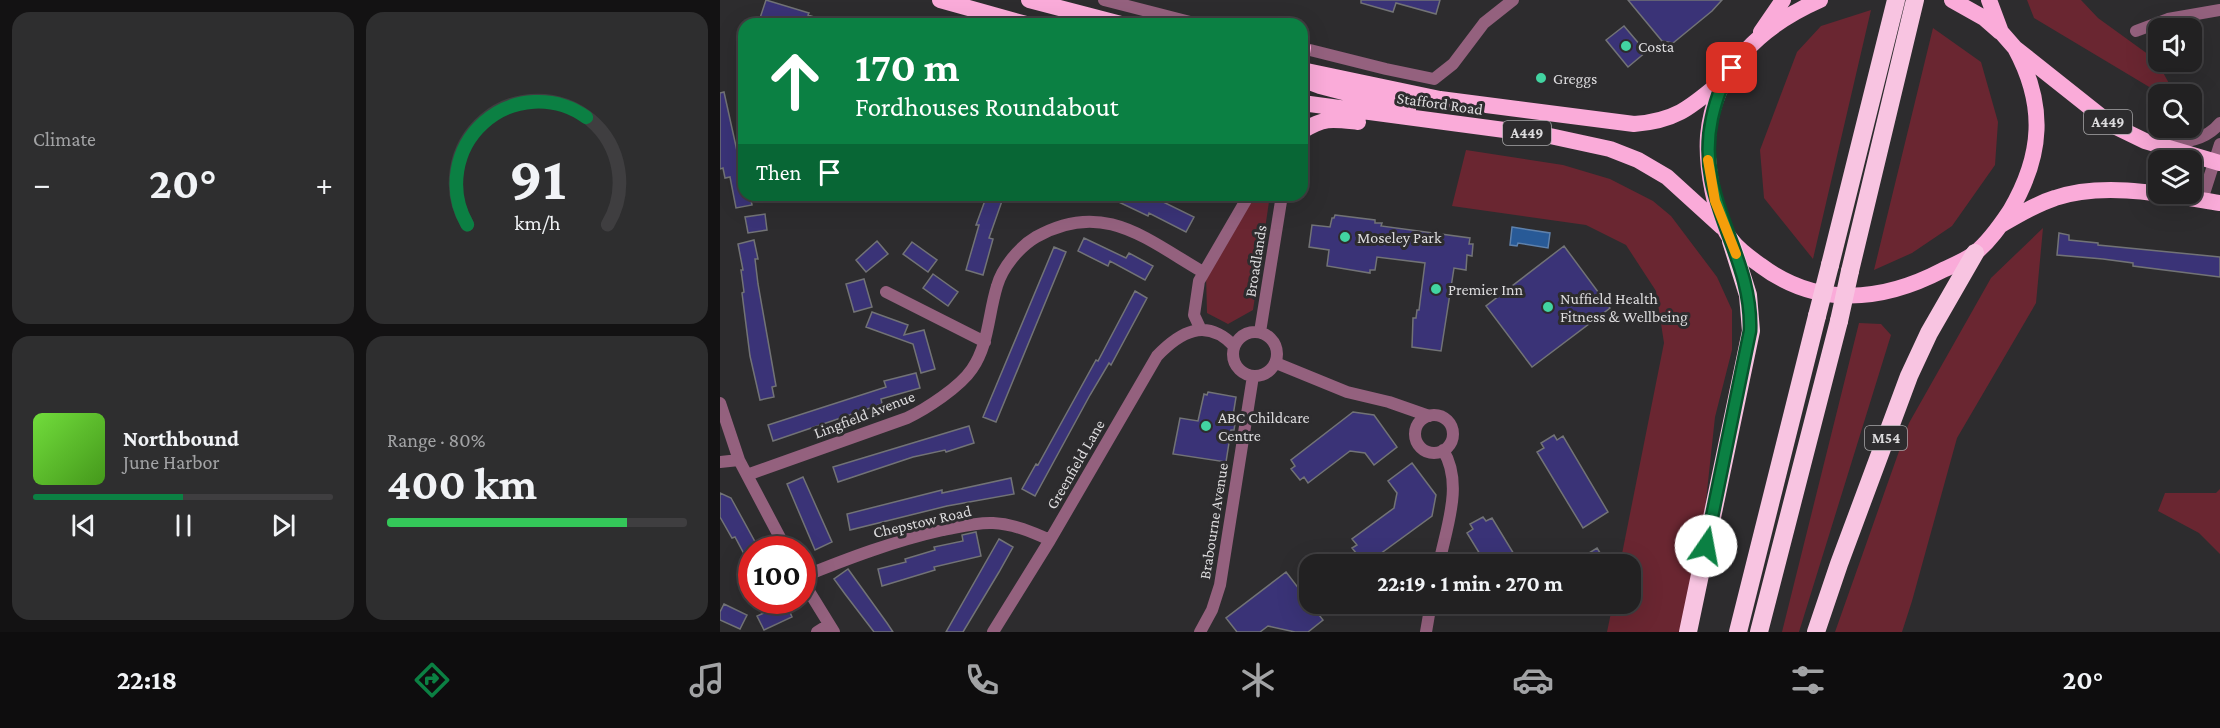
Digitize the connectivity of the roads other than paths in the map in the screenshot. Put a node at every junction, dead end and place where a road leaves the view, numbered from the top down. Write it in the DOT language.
graph roads {
  1 [pos="940,0"];
  2 [pos="1029,0"];
  3 [pos="1104,0"];
  4 [pos="1513,0"];
  5 [pos="1783,0"];
  6 [pos="1820,0"];
  7 [pos="1952,0"];
  8 [pos="1989,0"];
  9 [pos="1895,5"];
  10 [pos="1914,7"];
  11 [pos="2220,10"];
  12 [pos="1004,18"];
  13 [pos="1098,18"];
  14 [pos="1174,18"];
  15 [pos="2136,31"];
  16 [pos="2001,32"];
  17 [pos="1756,40"];
  18 [pos="2015,48"];
  19 [pos="1308,50"];
  20 [pos="1308,73"];
  21 [pos="1308,79"];
  22 [pos="1723,80"];
  23 [pos="1308,104"];
  24 [pos="1446,122"];
  25 [pos="2220,123"];
  26 [pos="1308,127"];
  27 [pos="2154,144"];
  28 [pos="2220,144"];
  29 [pos="2217,163"];
  30 [pos="2148,194"];
  31 [pos="2202,200"];
  32 [pos="1245,201"];
  33 [pos="1281,201"];
  34 [pos="2220,202"];
  35 [pos="2001,225"];
  36 [pos="1728,235"];
  37 [pos="1975,253"];
  38 [pos="1203,272"];
  39 [pos="886,292"];
  40 [pos="1201,330"];
  41 [pos="1260,332"];
  42 [pos="985,342"];
  43 [pos="1234,346"];
  44 [pos="1276,363"];
  45 [pos="1252,376"];
  46 [pos="720,403"];
  47 [pos="1404,408"];
  48 [pos="1429,416"];
  49 [pos="1415,432"];
  50 [pos="1443,450"];
  51 [pos="739,460"];
  52 [pos="720,462"];
  53 [pos="747,475"];
  54 [pos="779,536"];
  55 [pos="1050,540"];
  56 [pos="1441,554"];
  57 [pos="816,573"];
  58 [pos="816,603"];
  59 [pos="1429,614"];
  60 [pos="831,628"];
  61 [pos="817,632"];
  62 [pos="993,632"];
  63 [pos="1200,632"];
  64 [pos="1426,632"];
  65 [pos="1688,632"];
  66 [pos="1738,632"];
  67 [pos="1760,632"];
  68 [pos="1816,632"];
  1 -- 12 [label="highway"];
  2 -- 13 [label="highway"];
  3 -- 14 [label="street"];
  4 -- 19 [label="street"];
  5 -- 17 [label="highway"];
  6 -- 17 [label="highway"];
  7 -- 16 [label="highway"];
  8 -- 16 [label="highway"];
  9 -- 66 [label="highway, bridge"];
  10 -- 67 [label="highway, bridge"];
  11 -- 15 [label="street"];
  16 -- 18 [label="highway"];
  17 -- 22 [label="highway"];
  18 -- 27 [label="highway, A449"];
  18 -- 35 [label="highway"];
  20 -- 22 [label="highway, Stafford Road / A449"];
  21 -- 24 [label="highway"];
  22 -- 36 [label="highway"];
  23 -- 24 [label="highway, Stafford Road / A449"];
  24 -- 26 [label="highway"];
  24 -- 36 [label="highway, Stafford Road / A449"];
  25 -- 27 [label="street"];
  27 -- 29 [label="highway, A449"];
  28 -- 29 [label="street"];
  29 -- 31 [label="street"];
  30 -- 35 [label="highway"];
  31 -- 34 [label="highway"];
  32 -- 38 [label="street"];
  33 -- 41 [label="street, Broadlands"];
  35 -- 37 [label="highway, Stafford Road"];
  36 -- 37 [label="highway, Stafford Road"];
  36 -- 65 [label="highway"];
  37 -- 68 [label="highway, M54"];
  38 -- 40 [label="street"];
  38 -- 42 [label="street, Lingfield Avenue"];
  39 -- 42 [label="street"];
  40 -- 43 [label="street"];
  40 -- 55 [label="street, Greenfield Lane"];
  41 -- 43 [label="street"];
  41 -- 44 [label="street"];
  42 -- 53 [label="street, Lingfield Avenue"];
  43 -- 45 [label="street"];
  44 -- 45 [label="street"];
  44 -- 47 [label="street"];
  45 -- 63 [label="street, Brabourne Avenue"];
  46 -- 51 [label="street"];
  47 -- 48 [label="street"];
  47 -- 49 [label="street"];
  48 -- 49 [label="street"];
  48 -- 50 [label="street"];
  49 -- 50 [label="street"];
  50 -- 56 [label="street"];
  51 -- 52 [label="street"];
  51 -- 53 [label="street"];
  53 -- 54 [label="street"];
  55 -- 57 [label="street, Chepstow Road"];
  55 -- 62 [label="street, Greenfield Lane"];
  58 -- 60 [label="street"];
  59 -- 64 [label="street"];
  60 -- 61 [label="street"];
}
